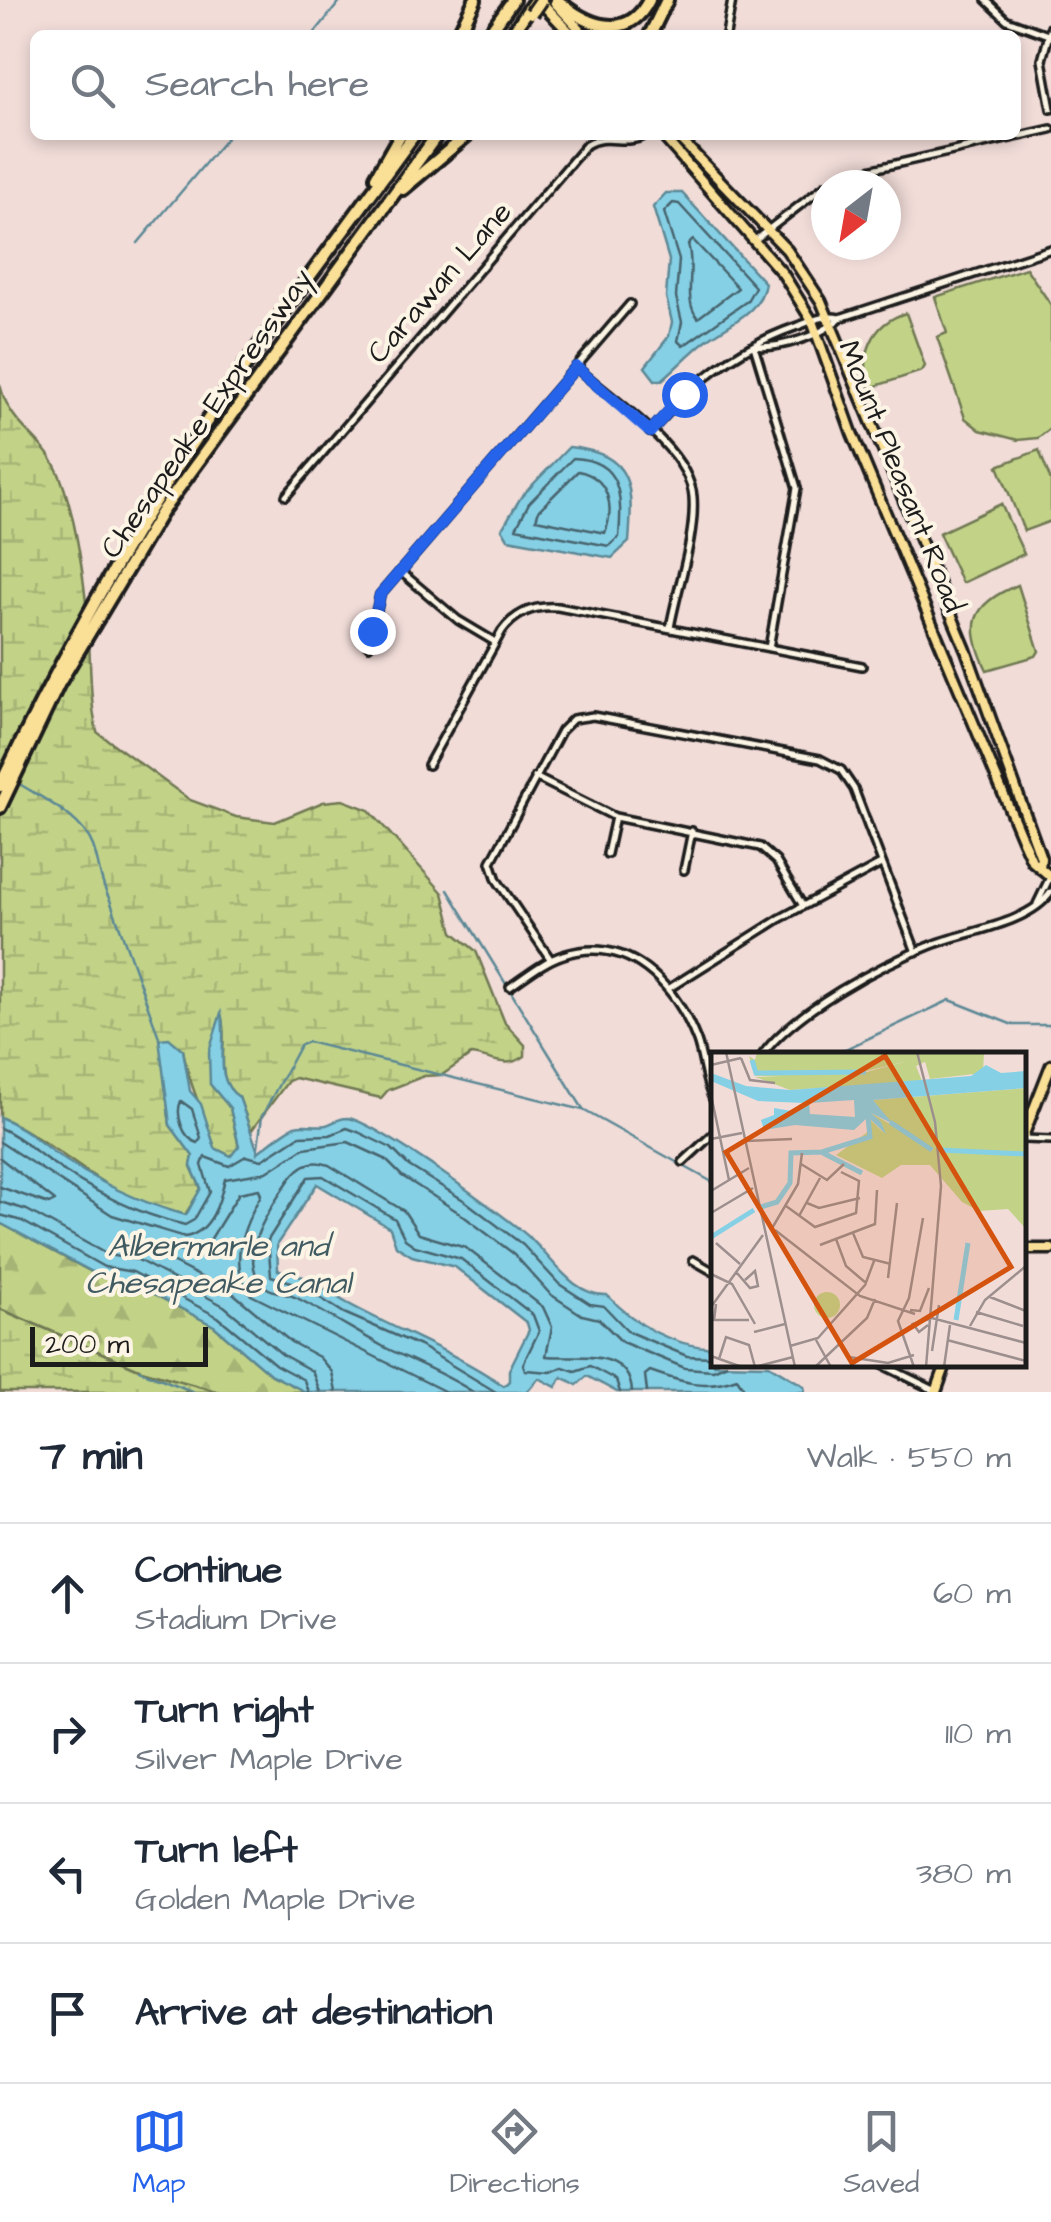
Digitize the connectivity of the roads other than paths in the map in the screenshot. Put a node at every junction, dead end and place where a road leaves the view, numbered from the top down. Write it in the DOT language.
graph roads {
  1 [pos="477,0"];
  2 [pos="513,0"];
  3 [pos="554,0"];
  4 [pos="649,0"];
  5 [pos="666,0"];
  6 [pos="732,0"];
  7 [pos="986,0"];
  8 [pos="535,4"];
  9 [pos="1051,27"];
  10 [pos="460,30"];
  11 [pos="492,30"];
  12 [pos="516,30"];
  13 [pos="566,30"];
  14 [pos="581,30"];
  15 [pos="652,30"];
  16 [pos="727,30"];
  17 [pos="1048,36"];
  18 [pos="1051,109"];
  19 [pos="1051,129"];
  20 [pos="1021,136"];
  21 [pos="397,140"];
  22 [pos="410,140"];
  23 [pos="433,140"];
  24 [pos="461,140"];
  25 [pos="597,140"];
  26 [pos="666,140"];
  27 [pos="681,140"];
  28 [pos="1003,140"];
  29 [pos="871,170"];
  30 [pos="811,197"];
  31 [pos="361,208"];
  32 [pos="770,230"];
  33 [pos="755,240"];
  34 [pos="1051,250"];
  35 [pos="342,263"];
  36 [pos="630,304"];
  37 [pos="828,315"];
  38 [pos="840,318"];
  39 [pos="812,321"];
  40 [pos="832,325"];
  41 [pos="816,331"];
  42 [pos="754,346"];
  43 [pos="576,367"];
  44 [pos="650,432"];
  45 [pos="286,496"];
  46 [pos="400,571"];
  47 [pos="670,629"];
  48 [pos="495,642"];
  49 [pos="369,646"];
  50 [pos="769,648"];
  51 [pos="862,666"];
  52 [pos="32,730"];
  53 [pos="428,765"];
  54 [pos="995,772"];
  55 [pos="535,776"];
  56 [pos="0,786"];
  57 [pos="0,807"];
  58 [pos="615,817"];
  59 [pos="692,831"];
  60 [pos="1036,843"];
  61 [pos="607,854"];
  62 [pos="882,864"];
  63 [pos="1040,868"];
  64 [pos="684,870"];
  65 [pos="1050,877"];
  66 [pos="1051,892"];
  67 [pos="1037,904"];
  68 [pos="803,906"];
  69 [pos="916,952"];
  70 [pos="551,960"];
  71 [pos="510,987"];
  72 [pos="668,990"];
  73 [pos="765,1052"];
  74 [pos="1051,1065"];
  75 [pos="711,1091"];
  76 [pos="1026,1132"];
  77 [pos="711,1136"];
  78 [pos="1026,1137"];
  79 [pos="1051,1140"];
  80 [pos="683,1162"];
  81 [pos="693,1260"];
  82 [pos="711,1270"];
  83 [pos="888,1367"];
  84 [pos="945,1367"];
  85 [pos="936,1391"];
  1 -- 10 [label="highway"];
  2 -- 11 [label="highway"];
  3 -- 4 [label="highway"];
  3 -- 14 [label="main road"];
  5 -- 15 [label="highway"];
  6 -- 16 [label="street"];
  7 -- 17 [label="street"];
  8 -- 12 [label="highway"];
  8 -- 13 [label="highway"];
  9 -- 17 [label="street"];
  17 -- 18 [label="street"];
  19 -- 20 [label="street"];
  21 -- 31 [label="highway"];
  22 -- 31 [label="highway, Chesapeake Expressway"];
  23 -- 35 [label="highway, Chesapeake Expressway"];
  24 -- 35 [label="highway"];
  25 -- 45 [label="street, Carawan Lane"];
  26 -- 33 [label="main road, Mount Pleasant Road"];
  27 -- 32 [label="main road, Mount Pleasant Road"];
  28 -- 29 [label="street"];
  30 -- 32 [label="street"];
  31 -- 52 [label="highway, Chesapeake Expressway"];
  32 -- 33 [label="street"];
  32 -- 37 [label="main road, Mount Pleasant Road"];
  33 -- 39 [label="main road, Mount Pleasant Road"];
  34 -- 38 [label="street"];
  35 -- 52 [label="highway, Chesapeake Expressway"];
  36 -- 43 [label="street"];
  37 -- 38 [label="street"];
  37 -- 39 [label="street"];
  37 -- 40 [label="main road, Mount Pleasant Road"];
  38 -- 40 [label="street"];
  39 -- 41 [label="main road, Mount Pleasant Road"];
  39 -- 42 [label="street"];
  40 -- 41 [label="street"];
  40 -- 60 [label="main road, Mount Pleasant Road"];
  41 -- 42 [label="street"];
  41 -- 54 [label="main road, Mount Pleasant Road"];
  42 -- 44 [label="street"];
  42 -- 50 [label="street"];
  43 -- 44 [label="street"];
  43 -- 46 [label="street"];
  44 -- 47 [label="street"];
  46 -- 48 [label="street"];
  46 -- 49 [label="street"];
  47 -- 48 [label="street"];
  47 -- 50 [label="street"];
  48 -- 53 [label="street"];
  50 -- 51 [label="street"];
  52 -- 56 [label="highway"];
  52 -- 57 [label="highway"];
  54 -- 60 [label="main road"];
  54 -- 63 [label="main road, Mount Pleasant Road"];
  55 -- 58 [label="street"];
  55 -- 62 [label="street"];
  55 -- 70 [label="street"];
  58 -- 59 [label="street"];
  58 -- 61 [label="street"];
  59 -- 64 [label="street"];
  59 -- 68 [label="street"];
  60 -- 63 [label="main road, Mount Pleasant Road"];
  62 -- 68 [label="street"];
  62 -- 69 [label="street"];
  63 -- 65 [label="main road, Mount Pleasant Road"];
  65 -- 67 [label="street"];
  66 -- 67 [label="street"];
  67 -- 69 [label="street"];
  68 -- 72 [label="street"];
  69 -- 73 [label="street"];
  70 -- 71 [label="street"];
  70 -- 72 [label="street"];
  72 -- 75 [label="street"];
  74 -- 76 [label="main road"];
  77 -- 80 [label="street"];
  78 -- 79 [label="street"];
  81 -- 82 [label="street"];
  83 -- 85 [label="street"];
  84 -- 85 [label="main road"];
}
